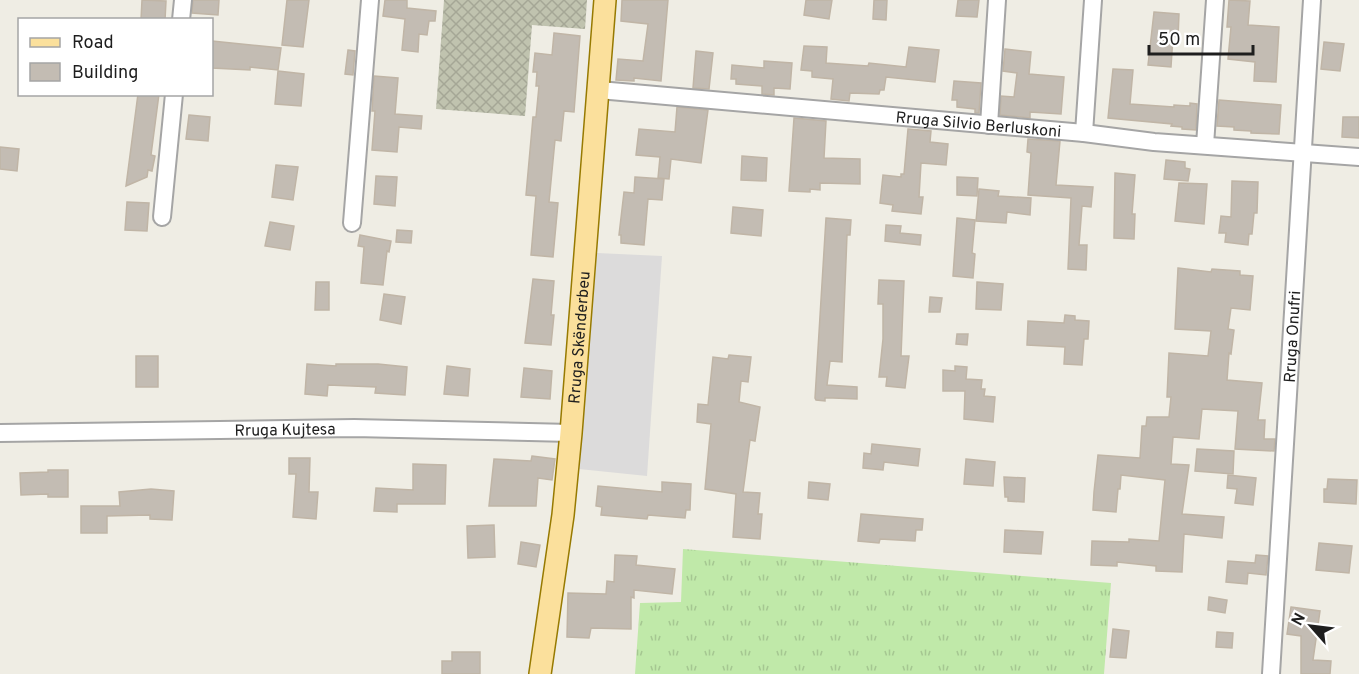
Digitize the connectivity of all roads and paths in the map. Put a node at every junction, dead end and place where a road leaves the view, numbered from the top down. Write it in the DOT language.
graph roads {
  1 [pos="183,0"];
  2 [pos="370,0"];
  3 [pos="605,0"];
  4 [pos="997,0"];
  5 [pos="1093,0"];
  6 [pos="1215,0"];
  7 [pos="1312,0"];
  8 [pos="181,18"];
  9 [pos="599,90"];
  10 [pos="174,96"];
  11 [pos="989,125"];
  12 [pos="1084,133"];
  13 [pos="1205,146"];
  14 [pos="1303,153"];
  15 [pos="1359,157"];
  16 [pos="162,217"];
  17 [pos="352,223"];
  18 [pos="0,433"];
  19 [pos="571,433"];
  20 [pos="540,674"];
  21 [pos="1271,674"];
  1 -- 8 [label="street"];
  2 -- 17 [label="street"];
  3 -- 9 [label="main road, Rruga Skënderbeu"];
  4 -- 11 [label="street"];
  5 -- 12 [label="street"];
  6 -- 13 [label="street"];
  7 -- 14 [label="street, Rruga Onufri"];
  9 -- 11 [label="street, Rruga Silvio Berluskoni"];
  9 -- 19 [label="main road, Rruga Skënderbeu"];
  10 -- 16 [label="street"];
  11 -- 12 [label="street, Rruga Silvio Berluskoni"];
  12 -- 13 [label="street, Rruga Silvio Berluskoni"];
  13 -- 14 [label="street, Rruga Silvio Berluskoni"];
  14 -- 15 [label="street, Rruga Silvio Berluskoni"];
  14 -- 21 [label="street, Rruga Onufri"];
  18 -- 19 [label="street, Rruga Kujtesa"];
  19 -- 20 [label="main road, Rruga Skënderbeu"];
}
